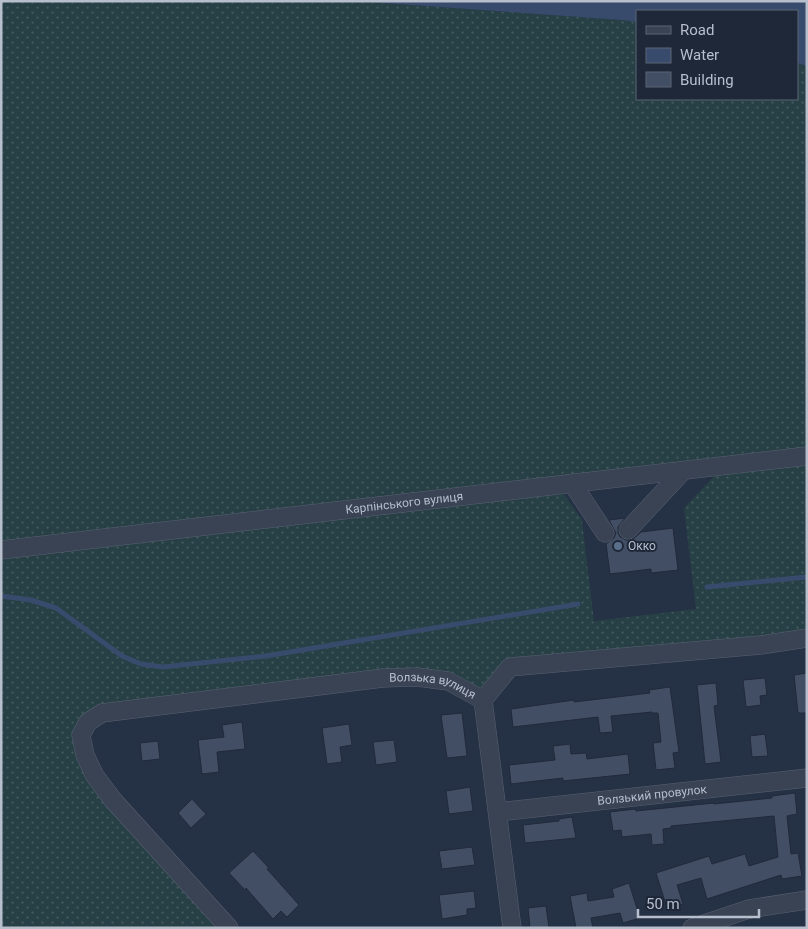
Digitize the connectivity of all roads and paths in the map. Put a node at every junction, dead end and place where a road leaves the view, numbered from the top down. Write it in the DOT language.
graph roads {
  1 [pos="807,456"];
  2 [pos="683,470"];
  3 [pos="572,483"];
  4 [pos="628,530"];
  5 [pos="605,533"];
  6 [pos="1,550"];
  7 [pos="807,638"];
  8 [pos="484,700"];
  9 [pos="807,778"];
  10 [pos="498,812"];
  11 [pos="807,900"];
  12 [pos="229,928"];
  13 [pos="512,928"];
  14 [pos="692,928"];
  1 -- 2 [label="street, Карпінського вулиця"];
  2 -- 3 [label="street, Карпінського вулиця"];
  2 -- 4 [label="street"];
  3 -- 5 [label="street"];
  3 -- 6 [label="street, Карпінського вулиця"];
  7 -- 8 [label="street, Волзька вулиця"];
  8 -- 10 [label="street"];
  8 -- 12 [label="street, Волзька вулиця"];
  9 -- 10 [label="street, Волзький провулок"];
  10 -- 13 [label="street"];
  11 -- 14 [label="street"];
}
